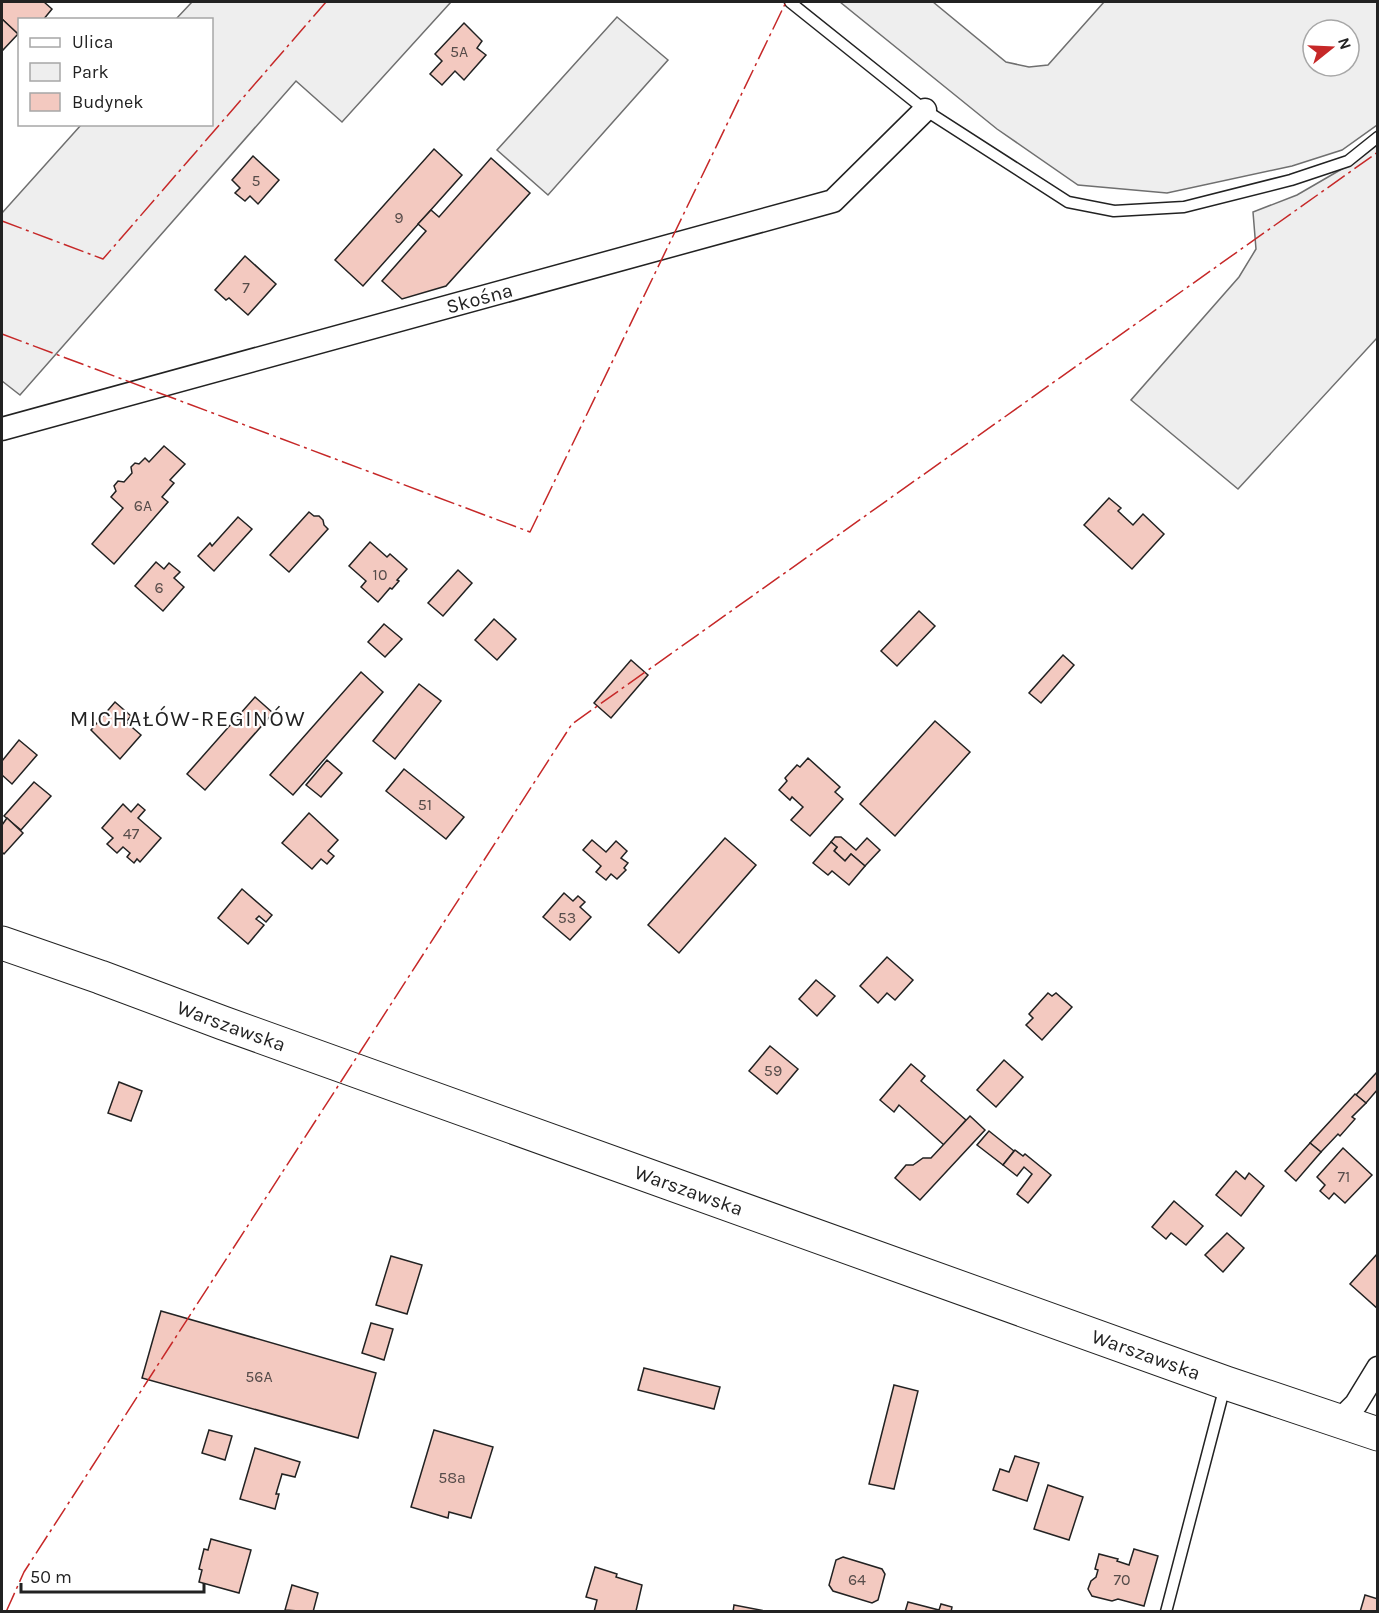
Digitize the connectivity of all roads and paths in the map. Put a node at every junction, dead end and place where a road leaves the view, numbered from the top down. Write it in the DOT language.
graph roads {
  1 [pos="790,2"];
  2 [pos="925,110"];
  3 [pos="1377,137"];
  4 [pos="2,429"];
  5 [pos="2,943"];
  6 [pos="1377,1368"];
  7 [pos="1226,1383"];
  8 [pos="1340,1420"];
  9 [pos="1377,1434"];
  10 [pos="1166,1611"];
  1 -- 2 [label="lane"];
  2 -- 3 [label="lane"];
  2 -- 4 [label="street, Skośna"];
  5 -- 7 [label="main road, Warszawska"];
  6 -- 8 [label="street"];
  7 -- 8 [label="main road, Warszawska"];
  7 -- 10 [label="lane"];
  8 -- 9 [label="main road, Warszawska"];
}
